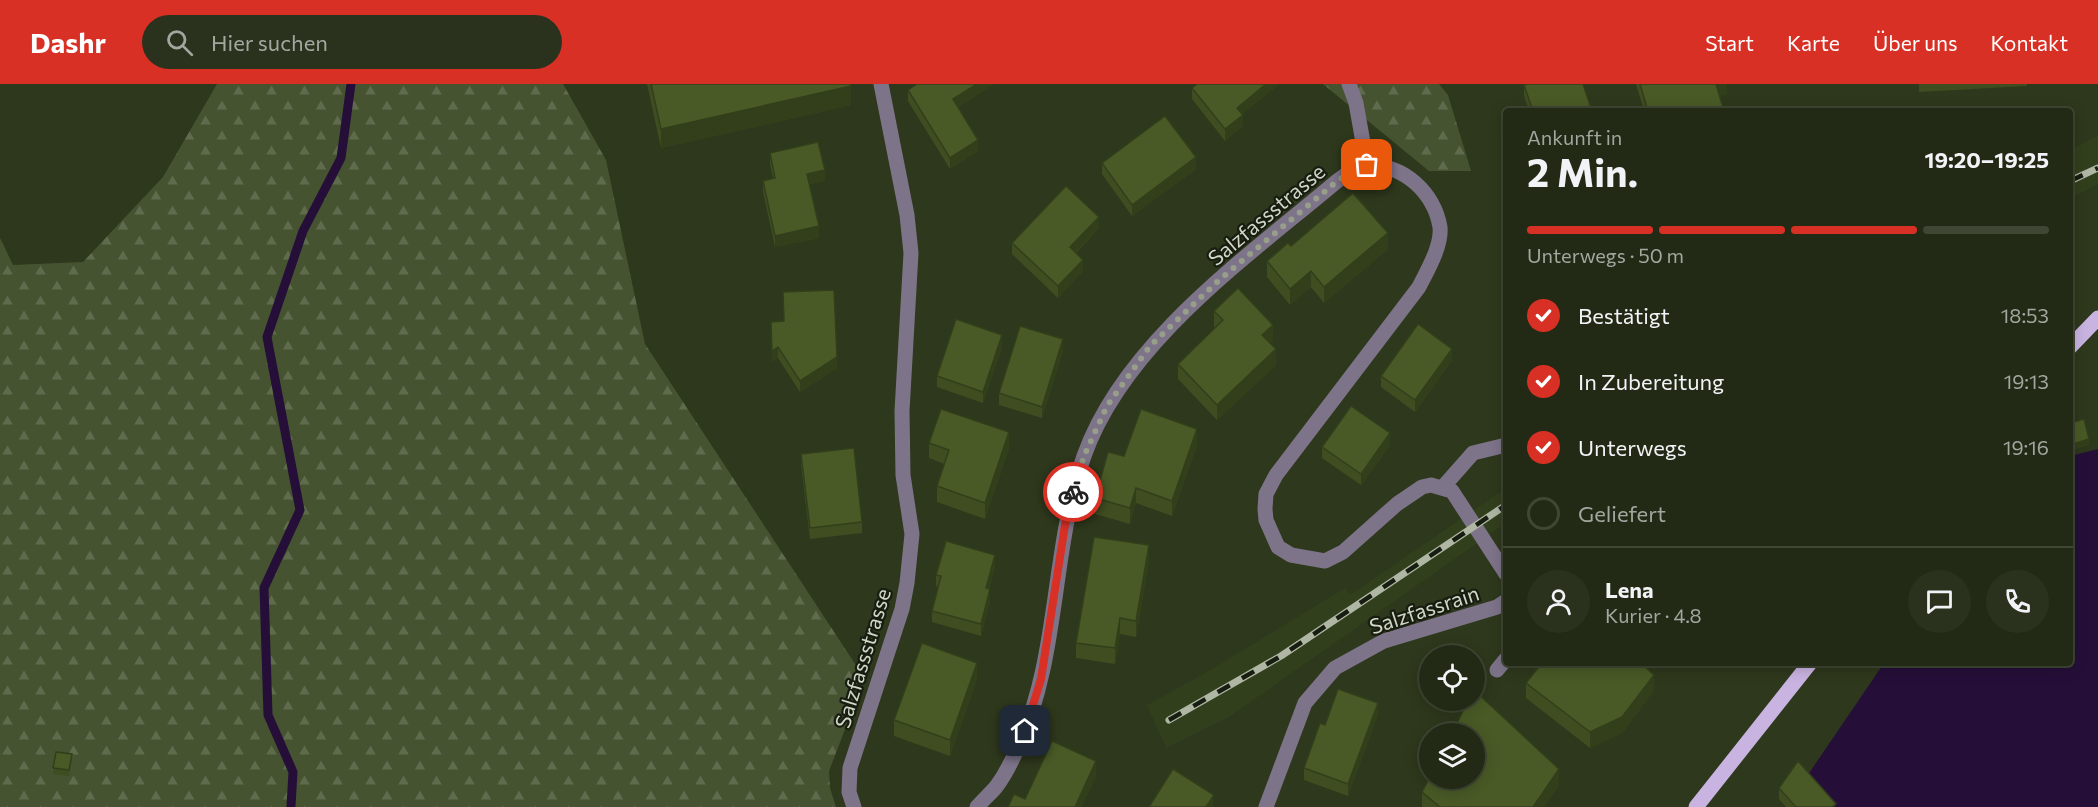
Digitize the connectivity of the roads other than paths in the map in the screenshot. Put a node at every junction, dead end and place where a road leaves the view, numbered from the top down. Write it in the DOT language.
graph roads {
  1 [pos="1349,84"];
  2 [pos="886,86"];
  3 [pos="1367,165"];
  4 [pos="2098,318"];
  5 [pos="2073,344"];
  6 [pos="1503,446"];
  7 [pos="1443,487"];
  8 [pos="1503,568"];
  9 [pos="1503,603"];
  10 [pos="1808,666"];
  11 [pos="854,807"];
  12 [pos="977,807"];
  13 [pos="1266,807"];
  14 [pos="1696,807"];
  1 -- 3 [label="street"];
  2 -- 11 [label="street, Salzfassstrasse"];
  3 -- 7 [label="street"];
  3 -- 12 [label="street, Salzfassstrasse"];
  4 -- 5 [label="main road"];
  6 -- 7 [label="street"];
  7 -- 8 [label="street"];
  9 -- 13 [label="street, Salzfassrain"];
  10 -- 14 [label="main road"];
}
